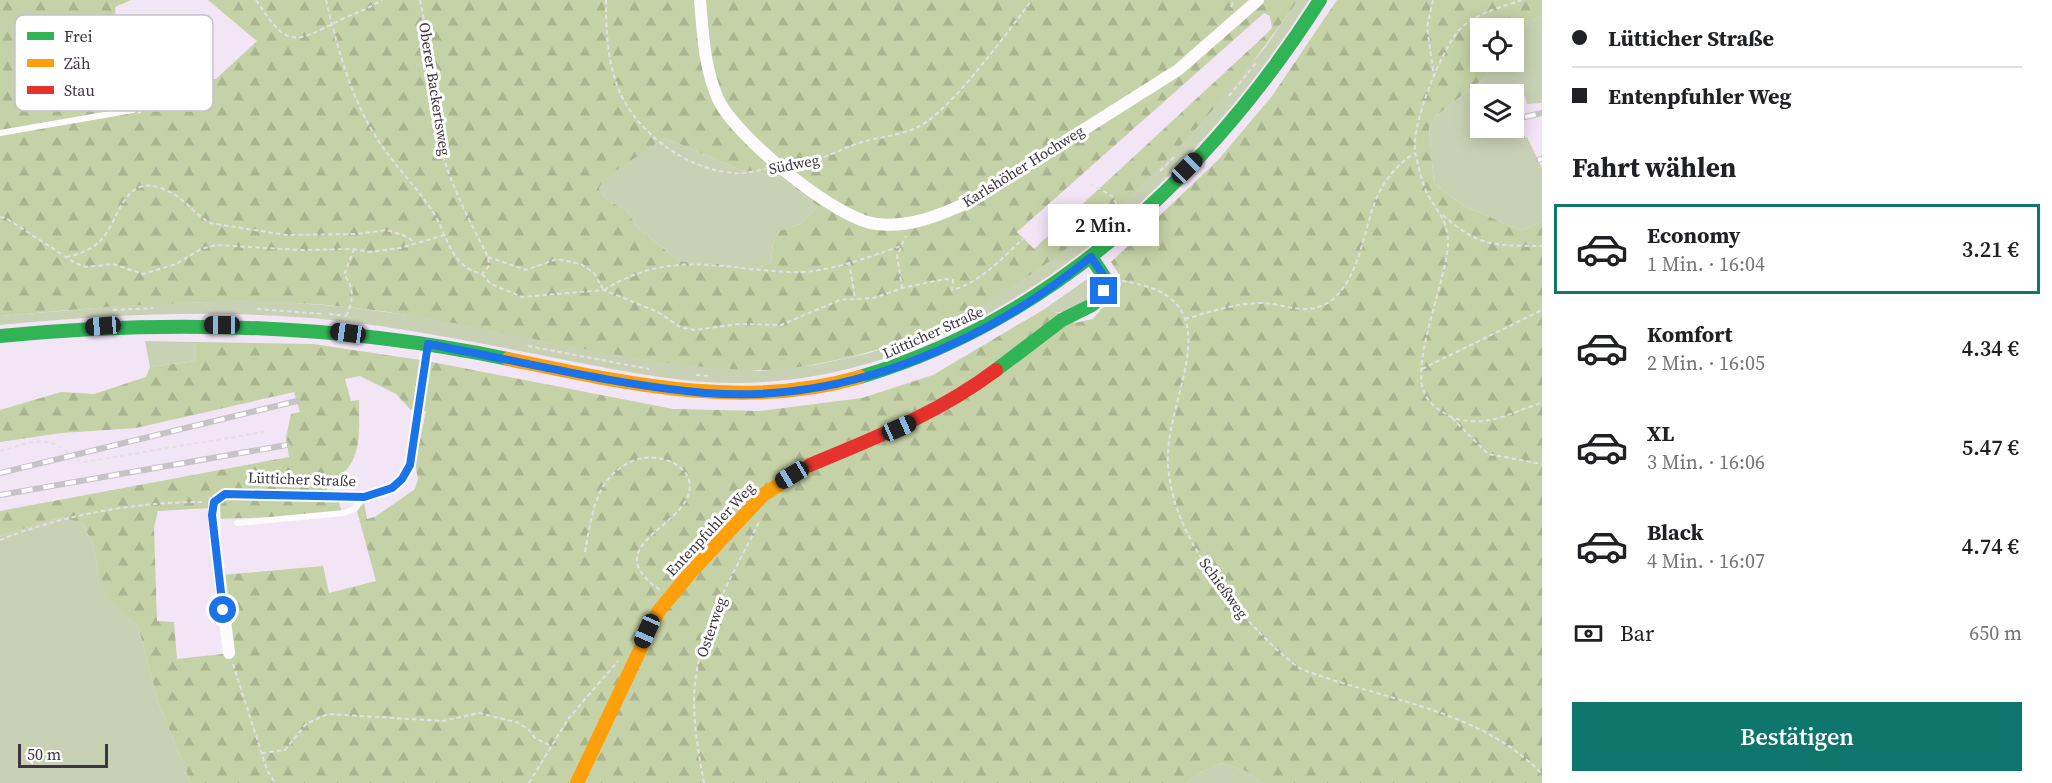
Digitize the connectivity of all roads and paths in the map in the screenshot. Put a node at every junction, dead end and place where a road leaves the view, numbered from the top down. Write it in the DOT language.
graph roads {
  1 [pos="256,0"];
  2 [pos="326,0"];
  3 [pos="382,0"];
  4 [pos="420,0"];
  5 [pos="606,0"];
  6 [pos="700,0"];
  7 [pos="1032,0"];
  8 [pos="1258,0"];
  9 [pos="1320,0"];
  10 [pos="1433,0"];
  11 [pos="1522,0"];
  12 [pos="332,24"];
  13 [pos="1256,63"];
  14 [pos="1434,80"];
  15 [pos="1227,98"];
  16 [pos="127,111"];
  17 [pos="0,133"];
  18 [pos="1414,152"];
  19 [pos="1175,156"];
  20 [pos="781,167"];
  21 [pos="1159,172"];
  22 [pos="1090,184"];
  23 [pos="1443,215"];
  24 [pos="0,217"];
  25 [pos="1112,218"];
  26 [pos="917,222"];
  27 [pos="445,235"];
  28 [pos="1023,239"];
  29 [pos="413,242"];
  30 [pos="901,246"];
  31 [pos="1542,246"];
  32 [pos="354,249"];
  33 [pos="66,257"];
  34 [pos="488,257"];
  35 [pos="1091,257"];
  36 [pos="849,262"];
  37 [pos="482,274"];
  38 [pos="1107,281"];
  39 [pos="902,288"];
  40 [pos="604,290"];
  41 [pos="855,298"];
  42 [pos="159,308"];
  43 [pos="251,309"];
  44 [pos="103,310"];
  45 [pos="1542,310"];
  46 [pos="346,316"];
  47 [pos="357,318"];
  48 [pos="1185,319"];
  49 [pos="0,336"];
  50 [pos="428,344"];
  51 [pos="518,344"];
  52 [pos="1422,369"];
  53 [pos="656,370"];
  54 [pos="690,374"];
  55 [pos="711,376"];
  56 [pos="1542,403"];
  57 [pos="1452,418"];
  58 [pos="264,432"];
  59 [pos="0,451"];
  60 [pos="1542,464"];
  61 [pos="364,497"];
  62 [pos="214,502"];
  63 [pos="763,515"];
  64 [pos="237,523"];
  65 [pos="0,540"];
  66 [pos="585,552"];
  67 [pos="670,596"];
  68 [pos="229,653"];
  69 [pos="620,658"];
  70 [pos="551,746"];
  71 [pos="262,753"];
  72 [pos="1542,774"];
  73 [pos="275,783"];
  74 [pos="529,783"];
  75 [pos="577,783"];
  76 [pos="704,783"];
  1 -- 12 [label="path"];
  2 -- 12 [label="path"];
  3 -- 12 [label="path"];
  4 -- 34 [label="path, Oberer Backertsweg"];
  5 -- 20 [label="path, Südweg"];
  6 -- 20 [label="street, Karlshöher Hochweg"];
  7 -- 20 [label="path, Südweg"];
  8 -- 26 [label="street, Karlshöher Hochweg"];
  9 -- 35 [label="main road, Lütticher Straße"];
  10 -- 14 [label="path"];
  11 -- 14 [label="path"];
  12 -- 27 [label="path"];
  13 -- 15 [label="path"];
  14 -- 18 [label="path"];
  16 -- 17 [label="lane"];
  18 -- 23 [label="path"];
  18 -- 48 [label="path"];
  19 -- 21 [label="path"];
  20 -- 26 [label="street, Karlshöher Hochweg"];
  22 -- 25 [label="path"];
  23 -- 31 [label="path"];
  23 -- 52 [label="path"];
  24 -- 33 [label="path"];
  26 -- 30 [label="path"];
  27 -- 29 [label="path"];
  27 -- 37 [label="path"];
  28 -- 39 [label="path"];
  29 -- 32 [label="path"];
  29 -- 33 [label="path"];
  30 -- 36 [label="path"];
  30 -- 39 [label="path"];
  32 -- 33 [label="path"];
  32 -- 46 [label="path"];
  34 -- 37 [label="path"];
  34 -- 40 [label="path"];
  35 -- 38 [label="main road"];
  35 -- 50 [label="main road, Lütticher Straße"];
  36 -- 40 [label="path"];
  36 -- 41 [label="path"];
  37 -- 40 [label="path"];
  38 -- 48 [label="path"];
  38 -- 67 [label="main road, Entenpfuhler Weg"];
  39 -- 41 [label="path"];
  40 -- 41 [label="path"];
  42 -- 44 [label="path"];
  43 -- 46 [label="path"];
  45 -- 52 [label="path"];
  46 -- 47 [label="path"];
  48 -- 72 [label="path, Schießweg"];
  49 -- 50 [label="main road, Lütticher Straße"];
  50 -- 61 [label="street, Lütticher Straße"];
  51 -- 53 [label="path"];
  52 -- 57 [label="path"];
  54 -- 55 [label="path"];
  56 -- 57 [label="path"];
  57 -- 60 [label="path"];
  58 -- 59 [label="path"];
  61 -- 62 [label="street, Lütticher Straße"];
  61 -- 64 [label="lane"];
  62 -- 65 [label="path"];
  62 -- 68 [label="street"];
  63 -- 76 [label="path, Osterweg"];
  66 -- 67 [label="path"];
  67 -- 75 [label="main road, Entenpfuhler Weg"];
  68 -- 71 [label="path"];
  69 -- 70 [label="path"];
  70 -- 71 [label="path"];
  70 -- 74 [label="path"];
  71 -- 73 [label="path"];
}
